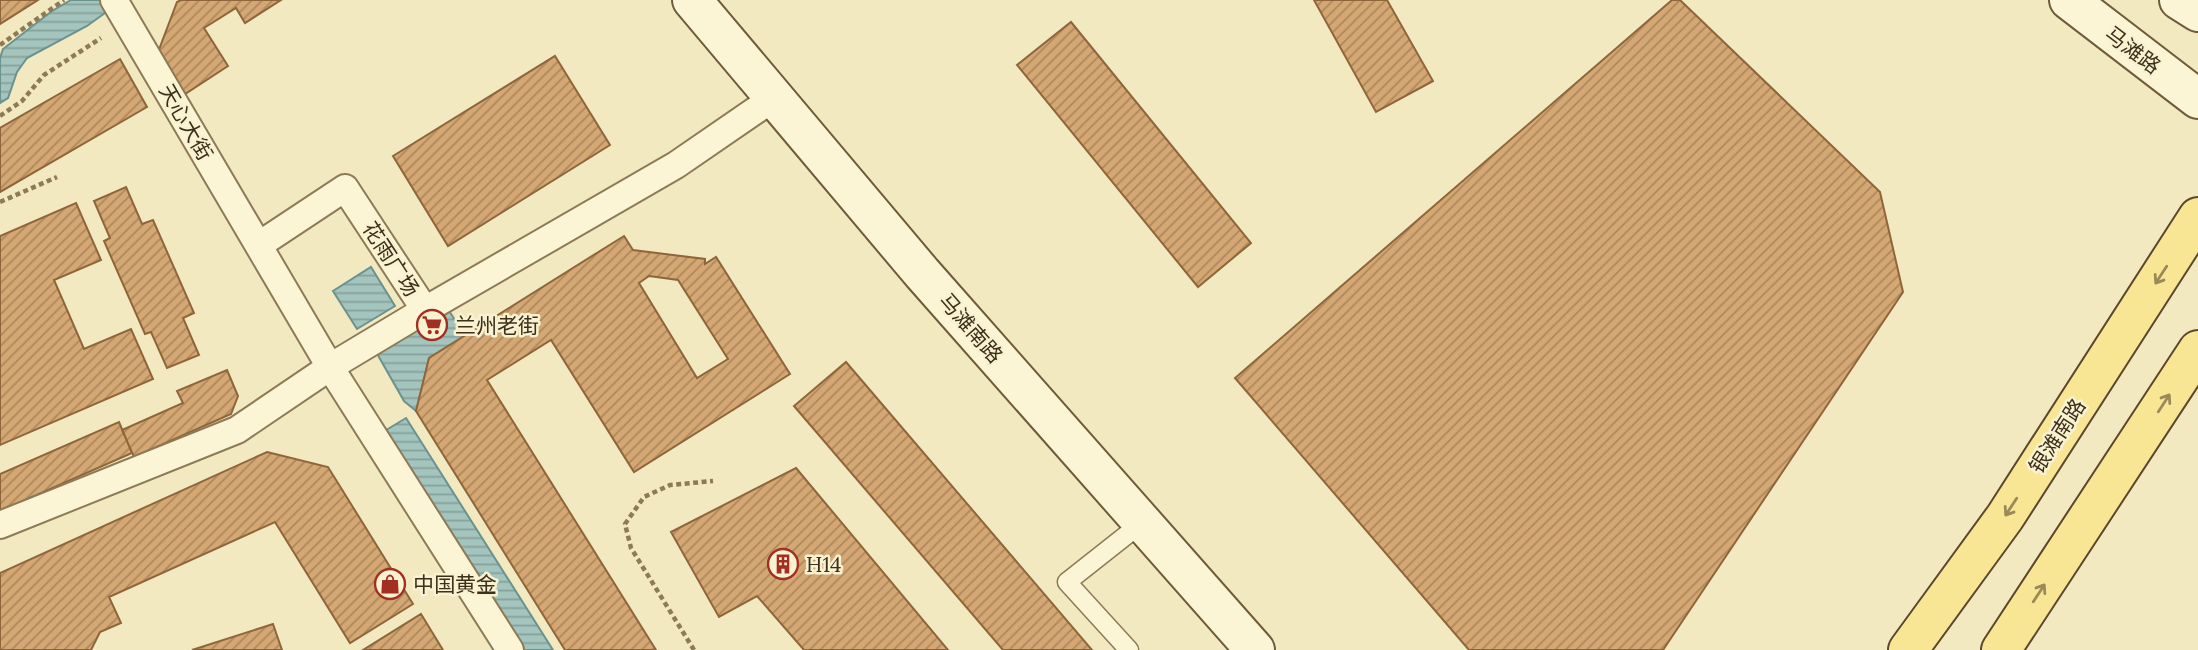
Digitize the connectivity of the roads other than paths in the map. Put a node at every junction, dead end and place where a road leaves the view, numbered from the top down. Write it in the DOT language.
graph roads {
  1 [pos="692,0"];
  2 [pos="2069,0"];
  3 [pos="2179,0"];
  4 [pos="120,9"];
  5 [pos="2198,12"];
  6 [pos="775,97"];
  7 [pos="2198,99"];
  8 [pos="2198,217"];
  9 [pos="259,245"];
  10 [pos="425,310"];
  11 [pos="2198,350"];
  12 [pos="330,368"];
  13 [pos="1143,523"];
  14 [pos="0,525"];
  15 [pos="510,650"];
  16 [pos="1129,650"];
  17 [pos="1255,650"];
  18 [pos="1908,650"];
  19 [pos="2001,650"];
  1 -- 6 [label="main road, 马滩南路"];
  2 -- 7 [label="main road, 马滩路"];
  3 -- 5 [label="main road"];
  4 -- 9 [label="street, 天心大街"];
  6 -- 10 [label="street"];
  6 -- 13 [label="main road, 马滩南路"];
  8 -- 18 [label="main road, 银滩南路, one-way"];
  9 -- 10 [label="street, 花雨广场"];
  9 -- 12 [label="street"];
  10 -- 12 [label="street, 花雨广场"];
  19 -- 11 [label="main road, one-way"];
  12 -- 14 [label="street, 花雨广场"];
  12 -- 15 [label="street"];
  13 -- 16 [label="lane"];
  13 -- 17 [label="main road, 马滩南路"];
}
